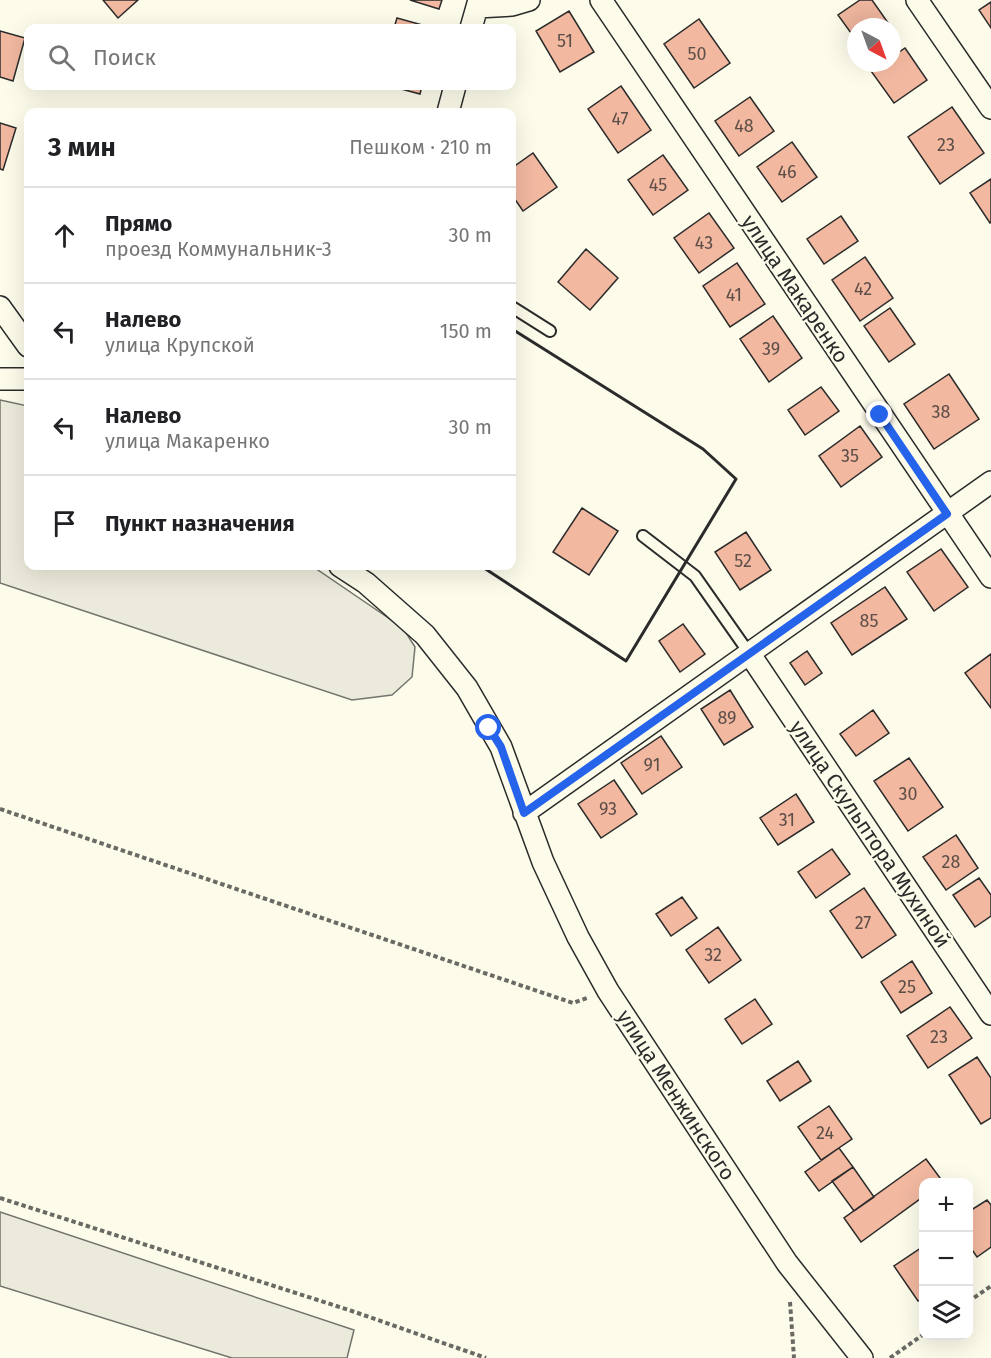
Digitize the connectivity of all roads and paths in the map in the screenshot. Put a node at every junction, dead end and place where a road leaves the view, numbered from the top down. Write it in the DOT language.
graph roads {
  1 [pos="529,0"];
  2 [pos="601,0"];
  3 [pos="917,0"];
  4 [pos="478,3"];
  5 [pos="472,24"];
  6 [pos="454,90"];
  7 [pos="449,108"];
  8 [pos="991,108"];
  9 [pos="0,307"];
  10 [pos="516,310"];
  11 [pos="550,331"];
  12 [pos="24,340"];
  13 [pos="0,379"];
  14 [pos="24,379"];
  15 [pos="991,482"];
  16 [pos="947,514"];
  17 [pos="643,536"];
  18 [pos="346,570"];
  19 [pos="991,577"];
  20 [pos="748,653"];
  21 [pos="0,808"];
  22 [pos="524,813"];
  23 [pos="608,991"];
  24 [pos="991,1014"];
  25 [pos="0,1198"];
  26 [pos="991,1286"];
  27 [pos="790,1299"];
  28 [pos="973,1299"];
  29 [pos="919,1338"];
  30 [pos="486,1358"];
  31 [pos="794,1358"];
  32 [pos="862,1358"];
  33 [pos="890,1358"];
  1 -- 4 [label="street"];
  2 -- 16 [label="street, улица Макаренко"];
  3 -- 8 [label="street"];
  4 -- 5 [label="street"];
  6 -- 7 [label="street"];
  9 -- 12 [label="street"];
  10 -- 11 [label="lane"];
  13 -- 14 [label="street"];
  15 -- 16 [label="street"];
  16 -- 19 [label="street, улица Макаренко"];
  16 -- 20 [label="street"];
  17 -- 20 [label="lane"];
  18 -- 22 [label="street, улица Менжинского"];
  20 -- 22 [label="street"];
  20 -- 24 [label="street, улица Скульптора Мухиной"];
  21 -- 23 [label="path"];
  22 -- 23 [label="street, улица Менжинского"];
  23 -- 32 [label="street, улица Менжинского"];
  25 -- 30 [label="path"];
  26 -- 28 [label="path"];
  27 -- 31 [label="path"];
  29 -- 33 [label="path"];
}
